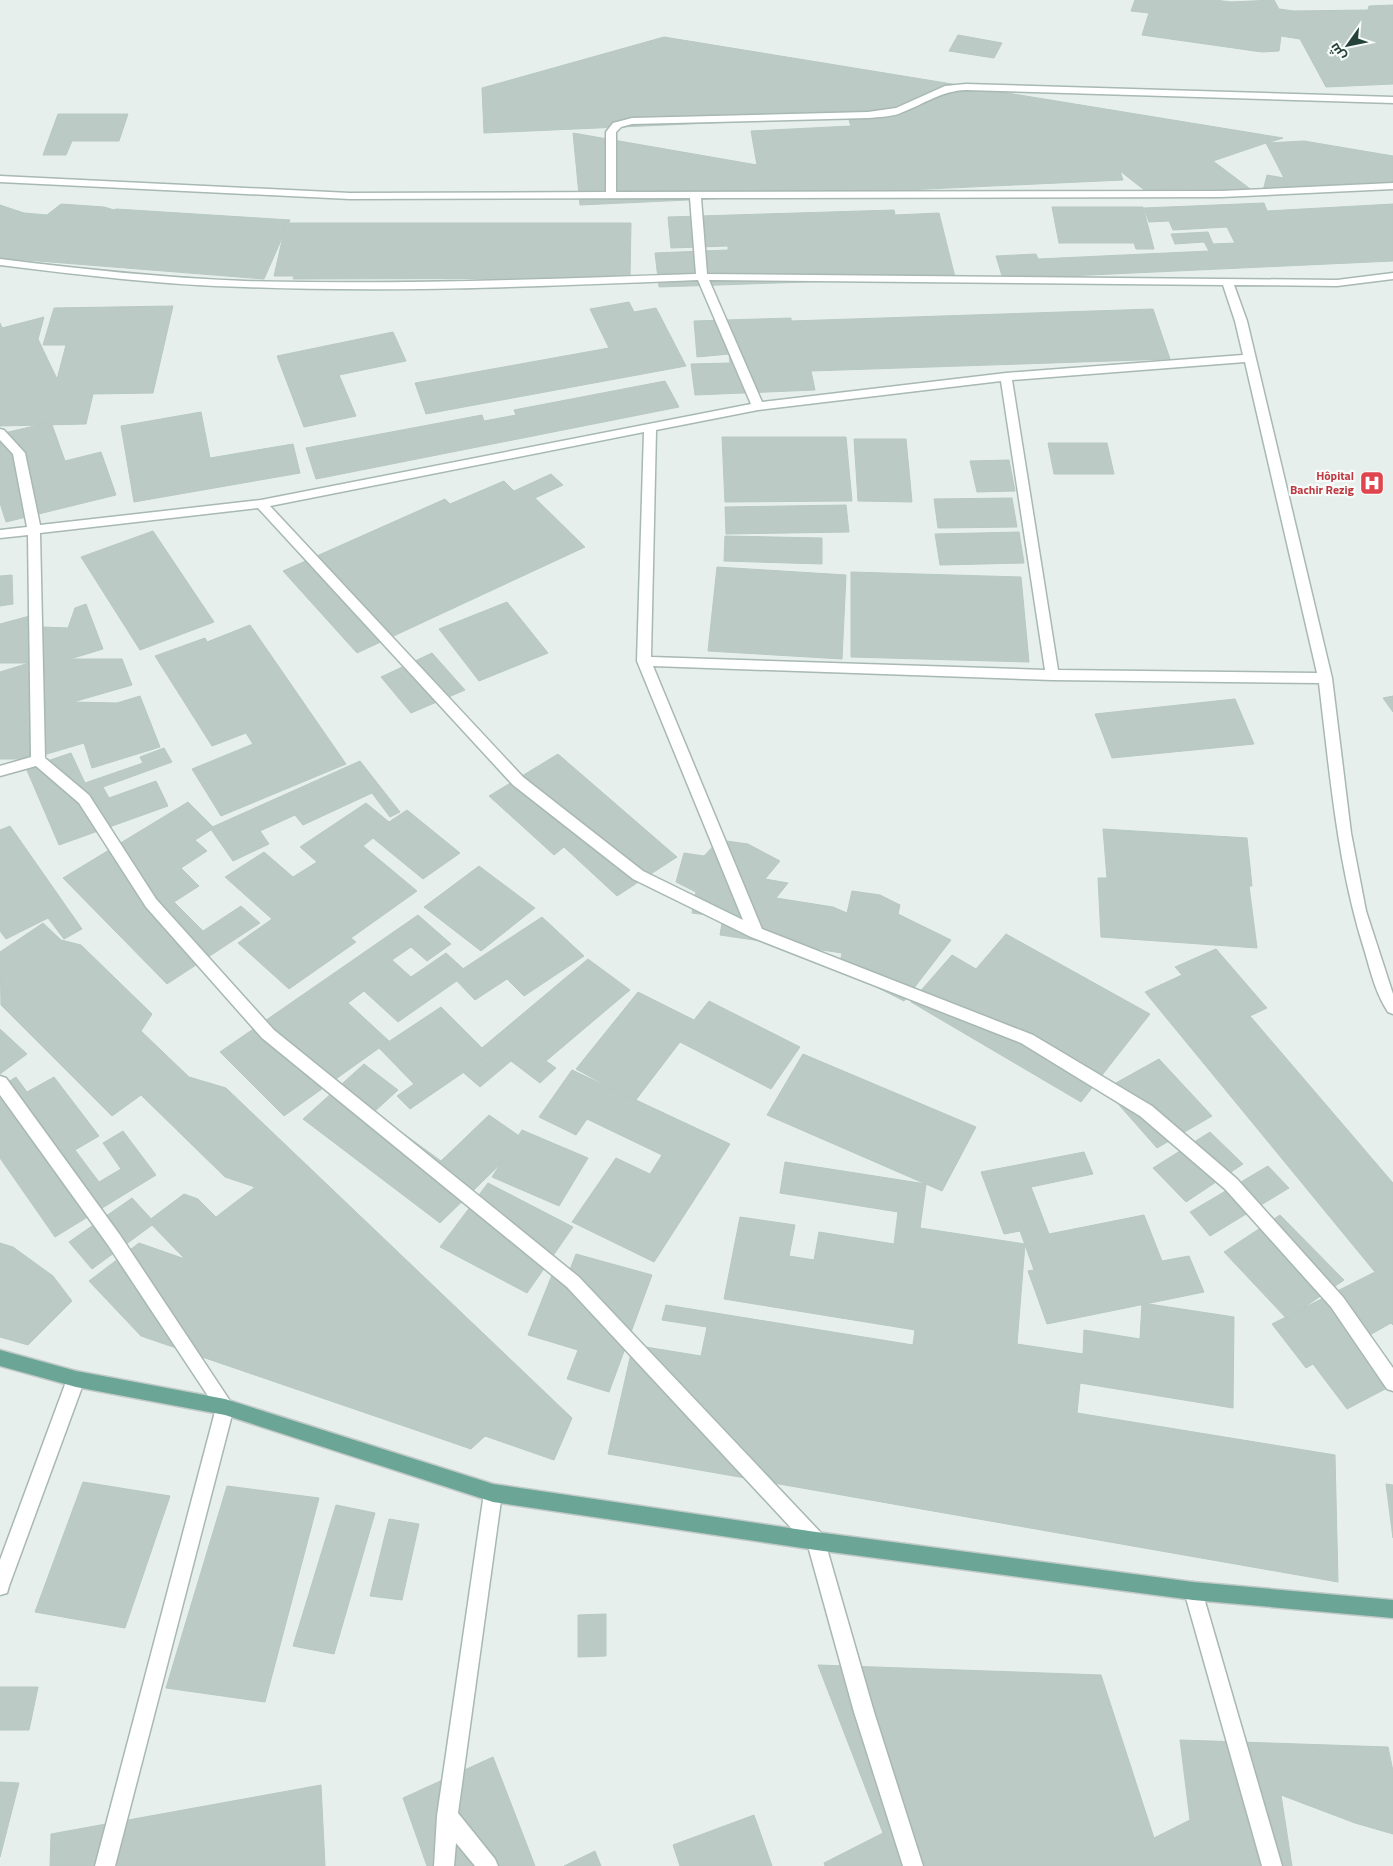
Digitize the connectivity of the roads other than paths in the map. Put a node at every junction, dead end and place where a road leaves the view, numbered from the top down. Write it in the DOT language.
graph roads {
  1 [pos="1393,100"];
  2 [pos="0,179"];
  3 [pos="1393,186"];
  4 [pos="695,194"];
  5 [pos="611,195"];
  6 [pos="0,262"];
  7 [pos="1393,276"];
  8 [pos="702,277"];
  9 [pos="1227,281"];
  10 [pos="1248,358"];
  11 [pos="1006,377"];
  12 [pos="758,406"];
  13 [pos="650,429"];
  14 [pos="0,433"];
  15 [pos="261,504"];
  16 [pos="34,529"];
  17 [pos="0,534"];
  18 [pos="644,661"];
  19 [pos="1052,675"];
  20 [pos="1325,678"];
  21 [pos="38,760"];
  22 [pos="0,771"];
  23 [pos="756,933"];
  24 [pos="1393,1008"];
  25 [pos="0,1083"];
  26 [pos="0,1358"];
  27 [pos="76,1379"];
  28 [pos="1393,1383"];
  29 [pos="225,1407"];
  30 [pos="493,1493"];
  31 [pos="816,1542"];
  32 [pos="0,1586"];
  33 [pos="1193,1591"];
  34 [pos="1393,1610"];
  35 [pos="447,1816"];
  36 [pos="105,1866"];
  37 [pos="444,1866"];
  38 [pos="488,1866"];
  39 [pos="914,1866"];
  40 [pos="1272,1866"];
  1 -- 5 [label="street"];
  2 -- 5 [label="street"];
  3 -- 4 [label="street"];
  4 -- 5 [label="street"];
  4 -- 8 [label="street"];
  6 -- 8 [label="street"];
  7 -- 9 [label="street"];
  8 -- 9 [label="street"];
  8 -- 12 [label="street"];
  9 -- 10 [label="street"];
  10 -- 11 [label="street"];
  10 -- 20 [label="street"];
  11 -- 12 [label="street"];
  11 -- 19 [label="street"];
  12 -- 13 [label="street"];
  13 -- 15 [label="street"];
  13 -- 18 [label="street"];
  14 -- 16 [label="street"];
  15 -- 16 [label="street"];
  15 -- 23 [label="street"];
  16 -- 17 [label="street"];
  16 -- 21 [label="street"];
  18 -- 19 [label="street"];
  18 -- 23 [label="street"];
  19 -- 20 [label="street"];
  20 -- 24 [label="street"];
  21 -- 22 [label="street"];
  21 -- 31 [label="street"];
  23 -- 28 [label="street"];
  25 -- 29 [label="street"];
  26 -- 27 [label="main road"];
  27 -- 29 [label="main road"];
  27 -- 32 [label="street"];
  29 -- 30 [label="main road"];
  29 -- 36 [label="street"];
  30 -- 31 [label="main road"];
  30 -- 35 [label="street"];
  31 -- 33 [label="main road"];
  31 -- 39 [label="street"];
  33 -- 34 [label="main road"];
  33 -- 40 [label="street"];
  35 -- 37 [label="street"];
  35 -- 38 [label="street"];
}
